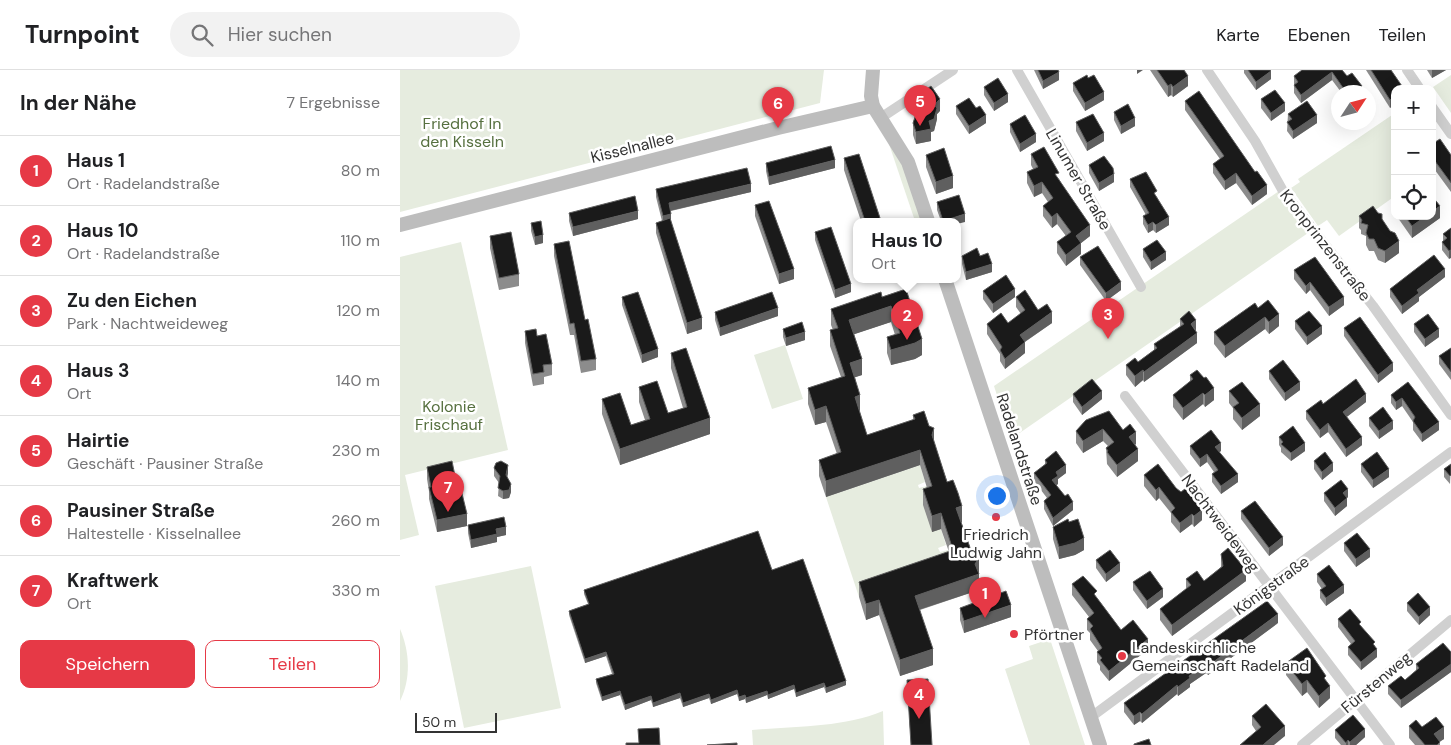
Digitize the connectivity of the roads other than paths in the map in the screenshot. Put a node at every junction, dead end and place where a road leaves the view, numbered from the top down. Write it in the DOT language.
graph roads {
  1 [pos="873,70"];
  2 [pos="953,70"];
  3 [pos="1017,70"];
  4 [pos="1207,70"];
  5 [pos="1407,70"];
  6 [pos="1417,85"];
  7 [pos="873,106"];
  8 [pos="1436,113"];
  9 [pos="880,119"];
  10 [pos="1451,134"];
  11 [pos="927,218"];
  12 [pos="400,225"];
  13 [pos="946,283"];
  14 [pos="1141,287"];
  15 [pos="1125,396"];
  16 [pos="1451,415"];
  17 [pos="1451,452"];
  18 [pos="1270,586"];
  19 [pos="1451,620"];
  20 [pos="1356,699"];
  21 [pos="1091,717"];
  22 [pos="1100,745"];
  23 [pos="1302,745"];
  24 [pos="1390,745"];
  1 -- 7 [label="street"];
  2 -- 9 [label="street"];
  3 -- 14 [label="street, Linumer Straße"];
  4 -- 16 [label="street, Kronprinzenstraße"];
  5 -- 6 [label="street"];
  7 -- 9 [label="street"];
  7 -- 12 [label="street, Kisselnallee"];
  8 -- 10 [label="street"];
  9 -- 11 [label="street"];
  13 -- 21 [label="street, Radelandstraße"];
  15 -- 18 [label="street, Nachtweideweg"];
  17 -- 18 [label="street, Königstraße"];
  18 -- 20 [label="street, Nachtweideweg"];
  18 -- 21 [label="street, Königstraße"];
  19 -- 20 [label="street, Fürstenweg"];
  20 -- 23 [label="street, Fürstenweg"];
  20 -- 24 [label="street, Nachtweideweg"];
  21 -- 22 [label="street, Radelandstraße"];
}
